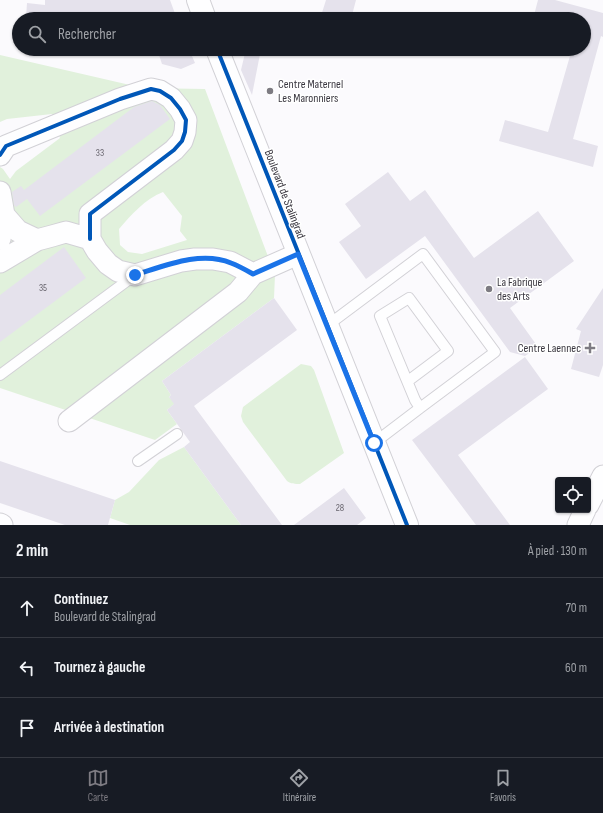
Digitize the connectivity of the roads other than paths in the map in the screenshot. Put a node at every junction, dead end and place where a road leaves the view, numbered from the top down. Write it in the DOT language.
graph roads {
  1 [pos="198,0"];
  2 [pos="202,12"];
  3 [pos="220,56"];
  4 [pos="0,155"];
  5 [pos="0,192"];
  6 [pos="90,214"];
  7 [pos="4,215"];
  8 [pos="66,232"];
  9 [pos="90,239"];
  10 [pos="0,240"];
  11 [pos="37,240"];
  12 [pos="298,254"];
  13 [pos="0,262"];
  14 [pos="253,274"];
  15 [pos="135,275"];
  16 [pos="328,325"];
  17 [pos="0,375"];
  18 [pos="408,381"];
  19 [pos="420,408"];
  20 [pos="69,421"];
  21 [pos="177,434"];
  22 [pos="374,443"];
  23 [pos="138,461"];
  24 [pos="603,476"];
  25 [pos="591,499"];
  26 [pos="584,513"];
  27 [pos="407,525"];
  28 [pos="578,525"];
  1 -- 2 [label="main road"];
  3 -- 12 [label="main road, Boulevard de Stalingrad"];
  4 -- 6 [label="street"];
  5 -- 7 [label="street"];
  6 -- 8 [label="street"];
  6 -- 9 [label="street"];
  7 -- 10 [label="street"];
  7 -- 11 [label="street"];
  8 -- 9 [label="street"];
  8 -- 11 [label="street"];
  9 -- 15 [label="street"];
  11 -- 13 [label="street"];
  12 -- 14 [label="street"];
  12 -- 16 [label="main road, Boulevard de Stalingrad"];
  14 -- 15 [label="street"];
  14 -- 20 [label="street"];
  15 -- 17 [label="lane"];
  16 -- 19 [label="lane"];
  16 -- 22 [label="main road, Boulevard de Stalingrad"];
  18 -- 18 [label="lane"];
  18 -- 19 [label="lane"];
  19 -- 22 [label="lane"];
  21 -- 23 [label="lane"];
  22 -- 27 [label="main road, Boulevard de Stalingrad"];
  24 -- 25 [label="street"];
  26 -- 28 [label="street"];
}
